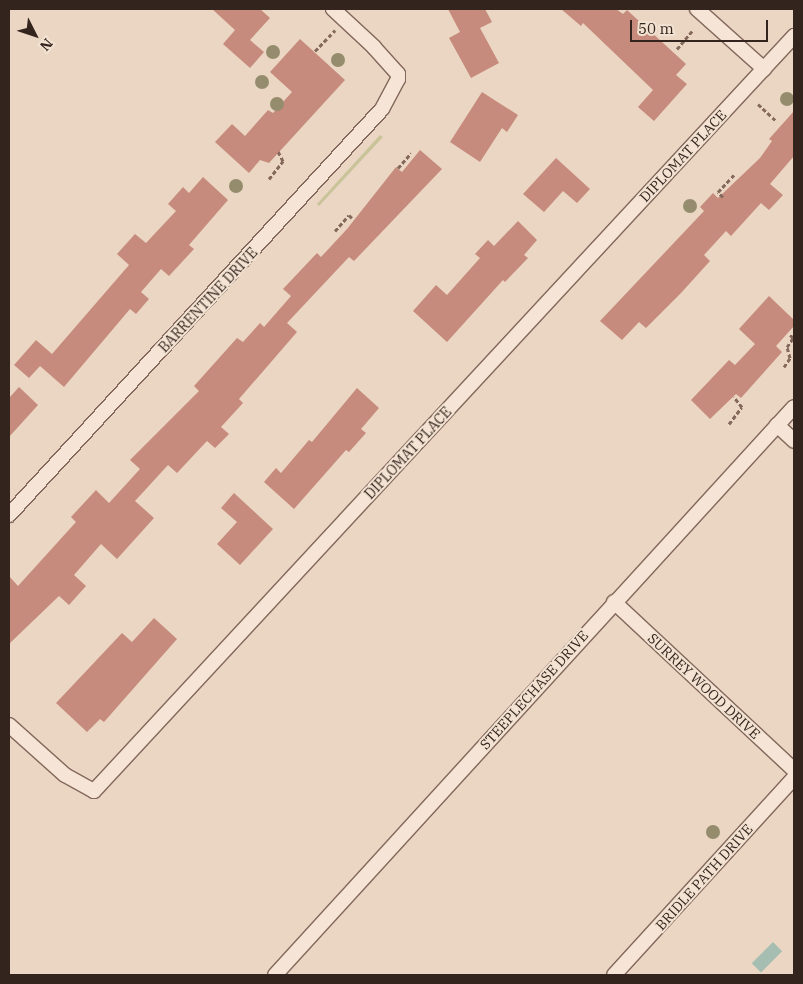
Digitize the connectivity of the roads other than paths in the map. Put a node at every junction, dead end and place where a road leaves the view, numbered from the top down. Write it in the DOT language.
graph roads {
  1 [pos="333,9"];
  2 [pos="696,9"];
  3 [pos="794,36"];
  4 [pos="764,69"];
  5 [pos="794,407"];
  6 [pos="777,425"];
  7 [pos="794,441"];
  8 [pos="9,515"];
  9 [pos="614,602"];
  10 [pos="9,726"];
  11 [pos="794,770"];
  12 [pos="794,778"];
  13 [pos="279,974"];
  14 [pos="614,975"];
  1 -- 8 [label="street, BARRENTINE DRIVE"];
  2 -- 4 [label="street"];
  3 -- 4 [label="street, DIPLOMAT PLACE"];
  4 -- 10 [label="street, DIPLOMAT PLACE"];
  5 -- 6 [label="street, STEEPLECHASE DRIVE"];
  6 -- 7 [label="street"];
  6 -- 9 [label="street, STEEPLECHASE DRIVE"];
  9 -- 11 [label="street, SURREY WOOD DRIVE"];
  9 -- 13 [label="street, STEEPLECHASE DRIVE"];
  12 -- 14 [label="street, BRIDLE PATH DRIVE"];
}
